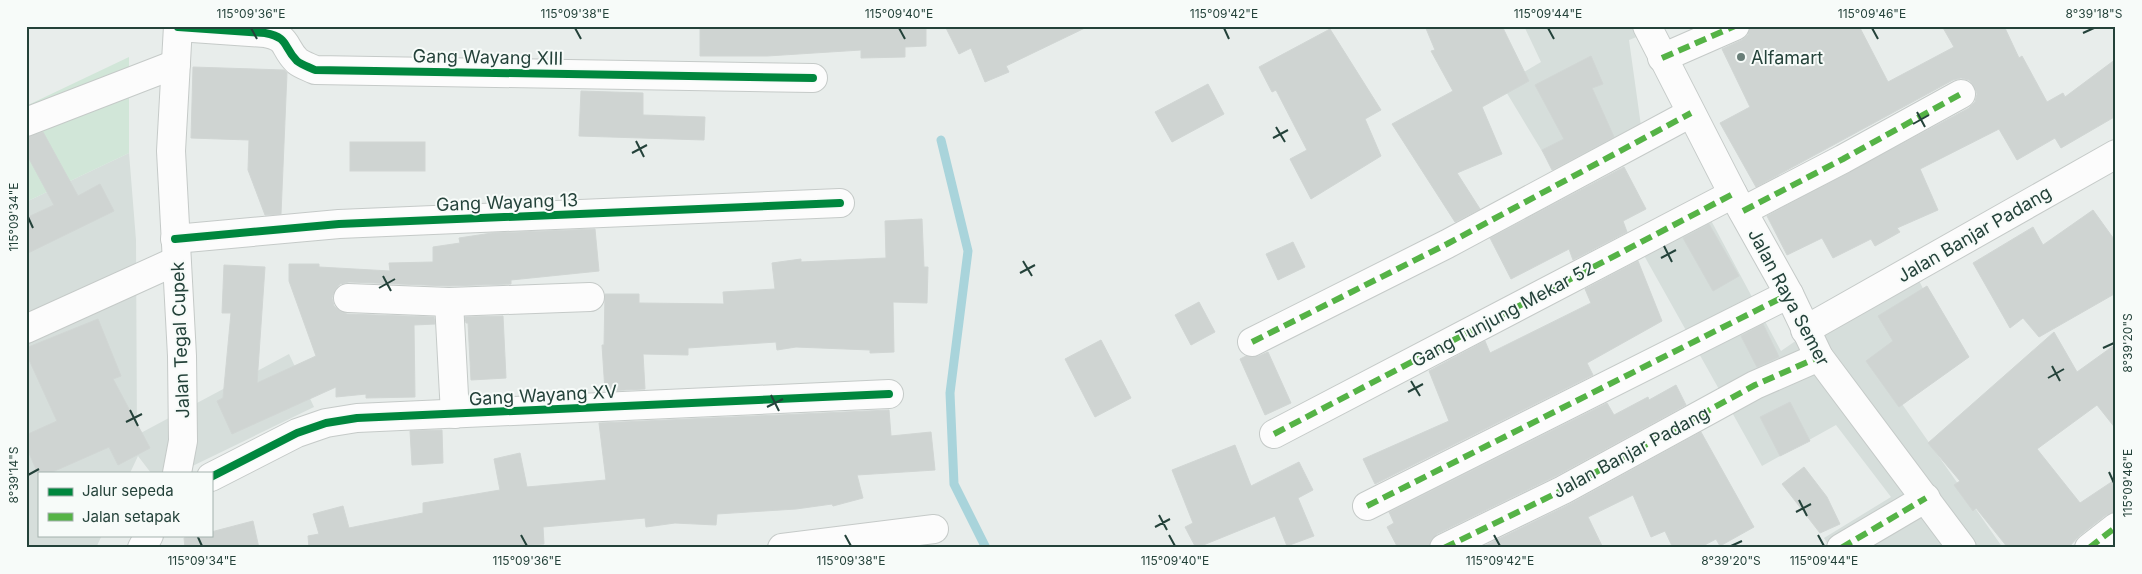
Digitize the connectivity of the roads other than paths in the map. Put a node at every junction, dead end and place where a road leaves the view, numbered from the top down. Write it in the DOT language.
graph roads {
  1 [pos="1647,26"];
  2 [pos="1735,26"];
  3 [pos="178,27"];
  4 [pos="1662,58"];
  5 [pos="176,64"];
  6 [pos="813,78"];
  7 [pos="1961,94"];
  8 [pos="1691,113"];
  9 [pos="26,122"];
  10 [pos="2116,154"];
  11 [pos="1738,202"];
  12 [pos="840,203"];
  13 [pos="176,250"];
  14 [pos="1789,294"];
  15 [pos="590,297"];
  16 [pos="348,298"];
  17 [pos="449,302"];
  18 [pos="26,329"];
  19 [pos="1806,330"];
  20 [pos="1252,342"];
  21 [pos="1819,357"];
  22 [pos="889,394"];
  23 [pos="455,414"];
  24 [pos="1274,434"];
  25 [pos="177,472"];
  26 [pos="212,476"];
  27 [pos="1926,498"];
  28 [pos="1367,506"];
  29 [pos="2116,527"];
  30 [pos="934,530"];
  31 [pos="149,536"];
  32 [pos="142,548"];
  33 [pos="782,548"];
  34 [pos="1444,548"];
  35 [pos="1841,548"];
  36 [pos="1962,548"];
  37 [pos="2088,548"];
  1 -- 4 [label="street, Jalan Raya Semer"];
  2 -- 4 [label="street"];
  3 -- 5 [label="street, Jalan Tegal Cupek"];
  3 -- 6 [label="street, Gang Wayang XIII"];
  4 -- 8 [label="street, Jalan Raya Semer"];
  5 -- 9 [label="street"];
  5 -- 13 [label="street, Jalan Tegal Cupek"];
  7 -- 11 [label="street, Gang Tunjung Mekar 52"];
  8 -- 11 [label="street, Jalan Raya Semer"];
  8 -- 20 [label="street"];
  10 -- 19 [label="street, Jalan Banjar Padang"];
  11 -- 14 [label="street, Jalan Raya Semer"];
  11 -- 24 [label="street, Gang Tunjung Mekar 52"];
  12 -- 13 [label="street, Gang Wayang 13"];
  13 -- 18 [label="street, Gang Wayang 13"];
  13 -- 25 [label="street, Jalan Tegal Cupek"];
  14 -- 19 [label="street, Jalan Raya Semer"];
  14 -- 28 [label="street"];
  15 -- 17 [label="street"];
  16 -- 17 [label="street"];
  17 -- 23 [label="street"];
  19 -- 21 [label="street, Jalan Raya Semer"];
  21 -- 27 [label="street, Jalan Raya Semer"];
  21 -- 34 [label="street, Jalan Banjar Padang"];
  22 -- 23 [label="street, Gang Wayang XV"];
  23 -- 26 [label="street, Gang Wayang XV"];
  27 -- 35 [label="street"];
  27 -- 36 [label="street, Jalan Raya Semer"];
  29 -- 37 [label="street"];
  30 -- 33 [label="street"];
  31 -- 32 [label="street"];
}
